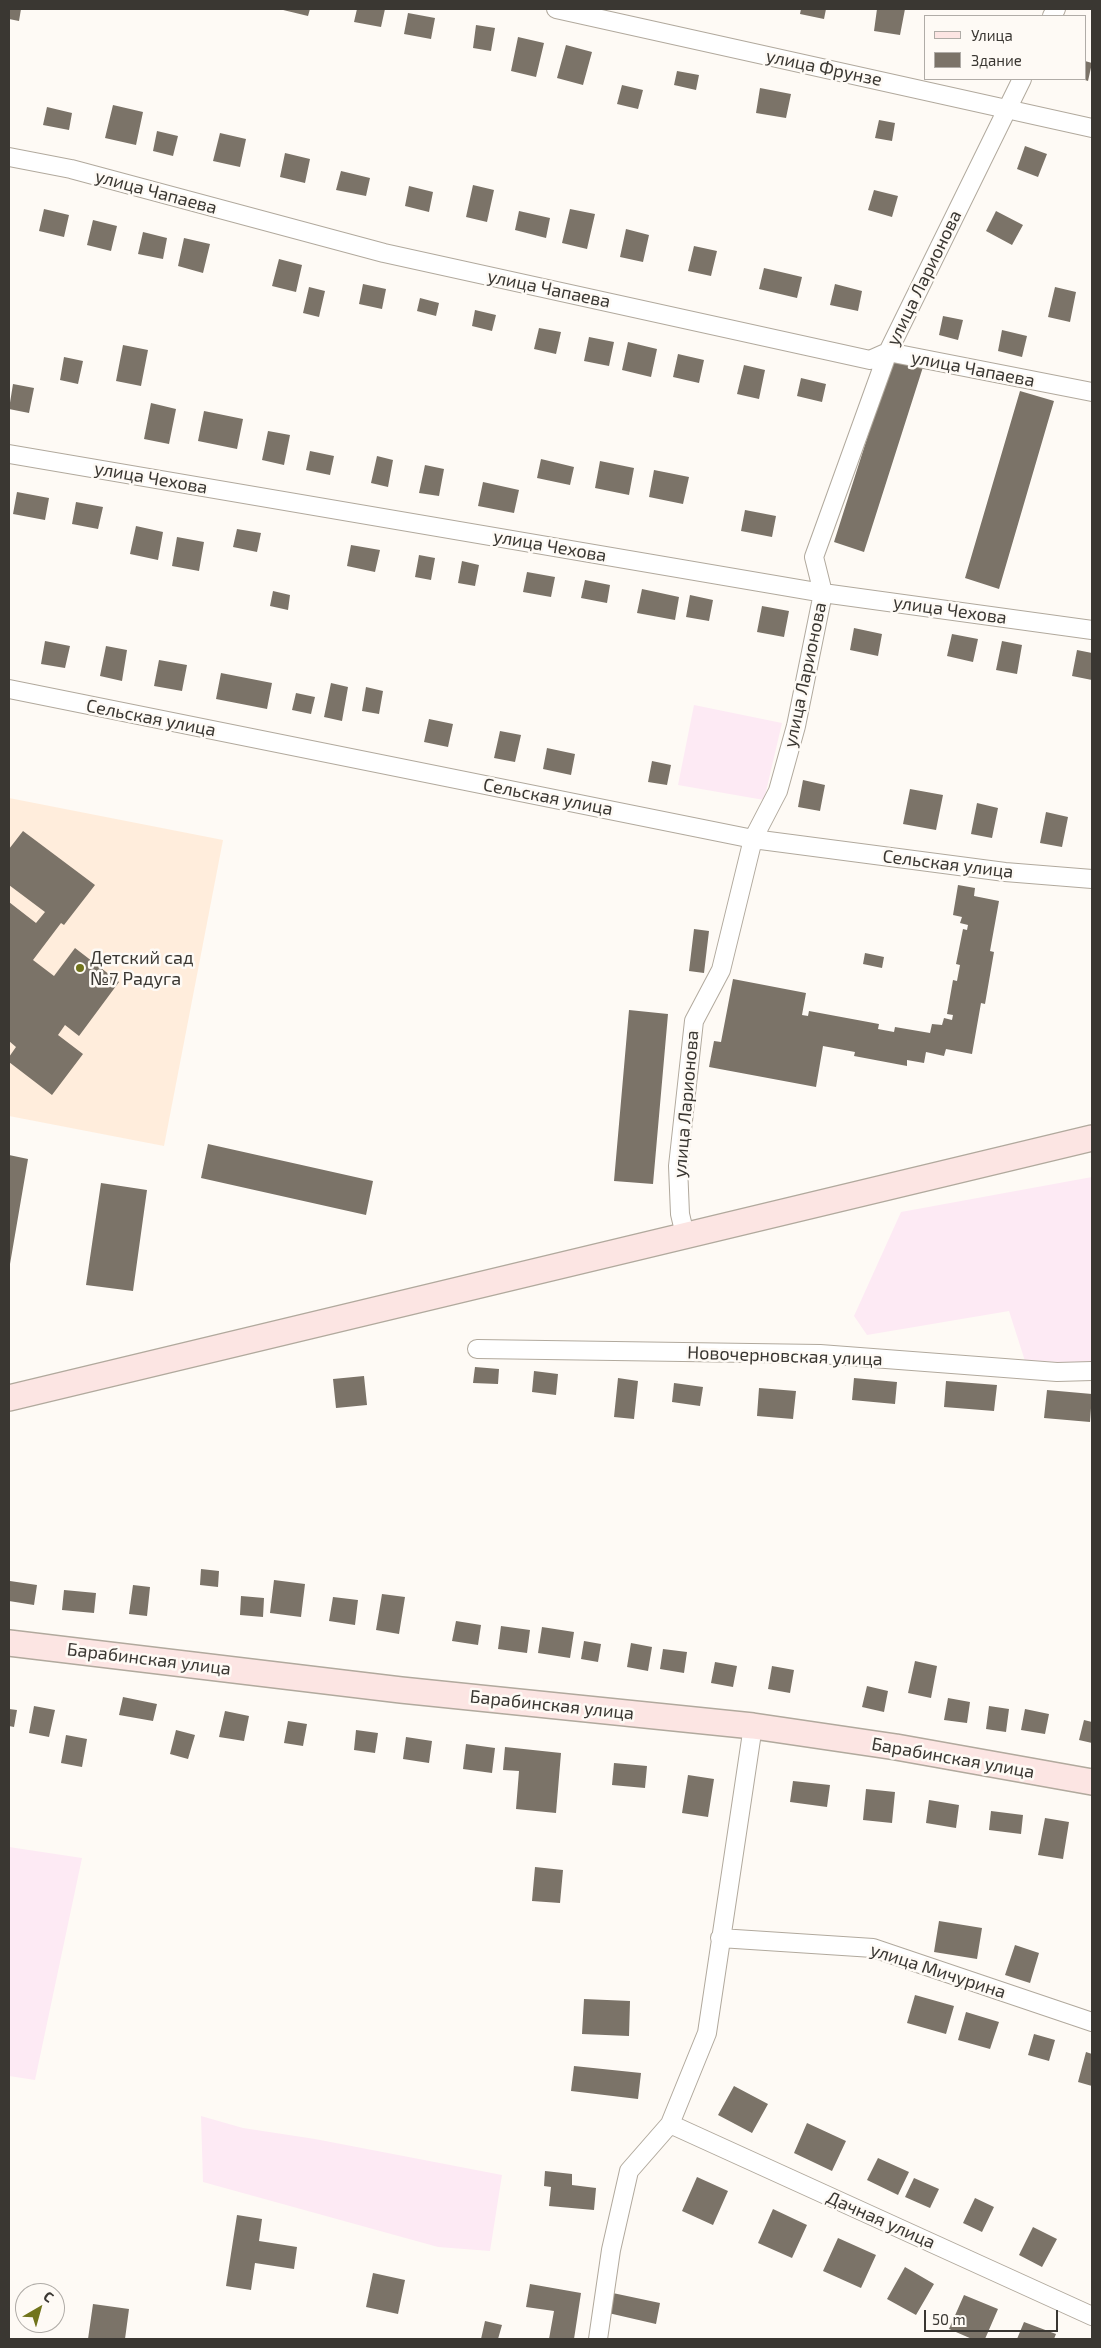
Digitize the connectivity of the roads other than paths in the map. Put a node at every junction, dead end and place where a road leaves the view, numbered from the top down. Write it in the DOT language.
graph roads {
  1 [pos="556,9"];
  2 [pos="1022,80"];
  3 [pos="1008,108"];
  4 [pos="1092,128"];
  5 [pos="9,157"];
  6 [pos="888,352"];
  7 [pos="1092,392"];
  8 [pos="9,454"];
  9 [pos="822,593"];
  10 [pos="1092,630"];
  11 [pos="9,689"];
  12 [pos="753,839"];
  13 [pos="1092,879"];
  14 [pos="1092,1138"];
  15 [pos="685,1236"];
  16 [pos="477,1349"];
  17 [pos="1092,1371"];
  18 [pos="9,1398"];
  19 [pos="9,1642"];
  20 [pos="753,1726"];
  21 [pos="1092,1782"];
  22 [pos="720,1938"];
  23 [pos="1092,2022"];
  24 [pos="670,2124"];
  25 [pos="1092,2316"];
  26 [pos="598,2339"];
  1 -- 3 [label="street, улица Фрунзе"];
  2 -- 3 [label="street, улица Ларионова"];
  3 -- 4 [label="street, улица Фрунзе"];
  3 -- 6 [label="street, улица Ларионова"];
  5 -- 6 [label="street, улица Чапаева"];
  6 -- 7 [label="street, улица Чапаева"];
  6 -- 9 [label="street, улица Ларионова"];
  8 -- 9 [label="street, улица Чехова"];
  9 -- 10 [label="street, улица Чехова"];
  9 -- 12 [label="street, улица Ларионова"];
  11 -- 12 [label="street, Сельская улица"];
  12 -- 13 [label="street, Сельская улица"];
  12 -- 15 [label="street, улица Ларионова"];
  14 -- 15 [label="main road"];
  15 -- 18 [label="main road"];
  16 -- 17 [label="street, Новочерновская улица"];
  19 -- 20 [label="main road, Барабинская улица"];
  20 -- 21 [label="main road, Барабинская улица"];
  20 -- 22 [label="street"];
  22 -- 23 [label="street, улица Мичурина"];
  22 -- 24 [label="street"];
  24 -- 25 [label="street, Дачная улица"];
  24 -- 26 [label="street"];
}
